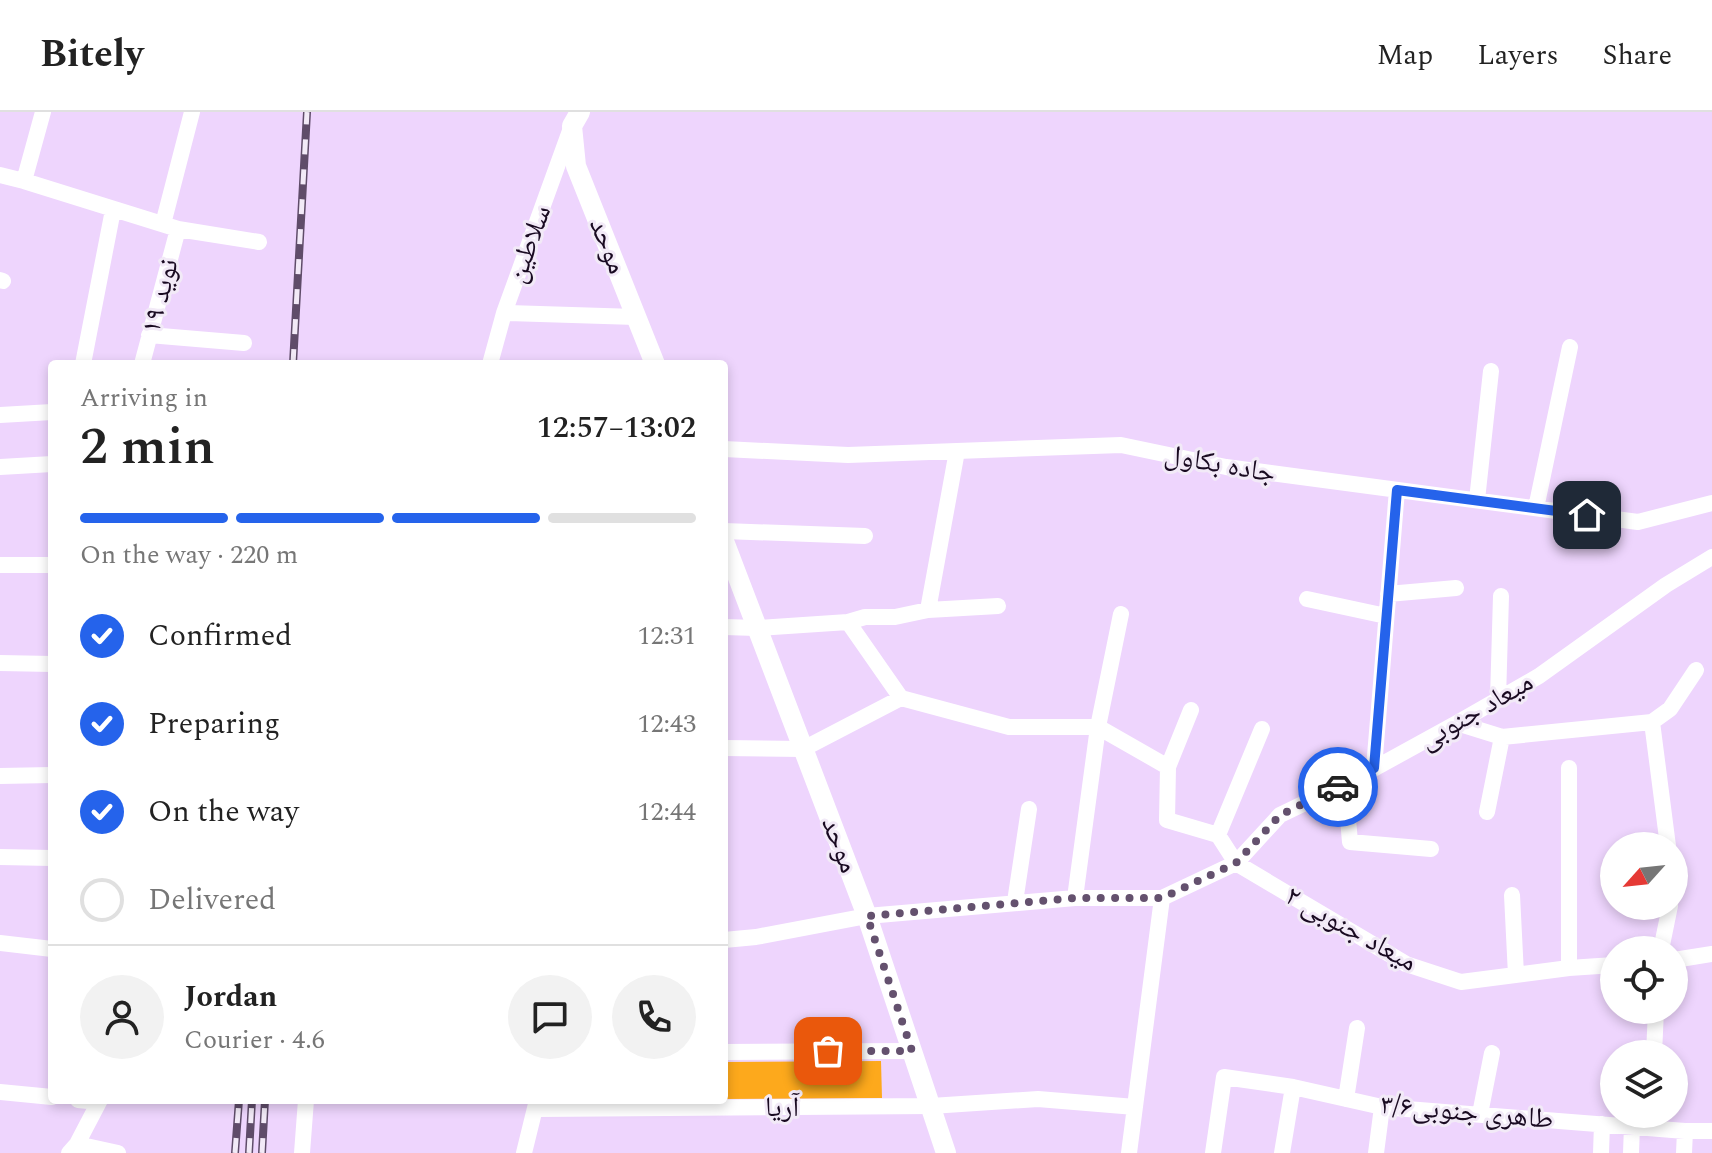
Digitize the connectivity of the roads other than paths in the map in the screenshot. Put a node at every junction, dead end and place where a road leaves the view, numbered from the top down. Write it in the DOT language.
graph roads {
  1 [pos="43,112"];
  2 [pos="192,112"];
  3 [pos="576,119"];
  4 [pos="0,175"];
  5 [pos="24,181"];
  6 [pos="113,210"];
  7 [pos="170,227"];
  8 [pos="259,242"];
  9 [pos="504,313"];
  10 [pos="636,317"];
  11 [pos="149,335"];
  12 [pos="244,343"];
  13 [pos="1570,347"];
  14 [pos="84,360"];
  15 [pos="143,360"];
  16 [pos="491,360"];
  17 [pos="653,360"];
  18 [pos="1491,371"];
  19 [pos="48,412"];
  20 [pos="0,415"];
  21 [pos="728,449"];
  22 [pos="957,451"];
  23 [pos="48,464"];
  24 [pos="0,467"];
  25 [pos="1397,490"];
  26 [pos="1477,500"];
  27 [pos="1712,503"];
  28 [pos="1536,508"];
  29 [pos="728,531"];
  30 [pos="865,536"];
  31 [pos="728,552"];
  32 [pos="1712,557"];
  33 [pos="0,565"];
  34 [pos="48,565"];
  35 [pos="1456,588"];
  36 [pos="1388,594"];
  37 [pos="1501,596"];
  38 [pos="1307,599"];
  39 [pos="998,606"];
  40 [pos="928,610"];
  41 [pos="1121,614"];
  42 [pos="1386,616"];
  43 [pos="848,622"];
  44 [pos="728,627"];
  45 [pos="757,628"];
  46 [pos="0,663"];
  47 [pos="48,664"];
  48 [pos="1696,670"];
  49 [pos="901,698"];
  50 [pos="1498,699"];
  51 [pos="1191,710"];
  52 [pos="1652,722"];
  53 [pos="1457,723"];
  54 [pos="1098,727"];
  55 [pos="1262,729"];
  56 [pos="1502,737"];
  57 [pos="728,748"];
  58 [pos="803,749"];
  59 [pos="1168,767"];
  60 [pos="1374,768"];
  61 [pos="1569,768"];
  62 [pos="48,775"];
  63 [pos="0,776"];
  64 [pos="1345,784"];
  65 [pos="1029,809"];
  66 [pos="1487,812"];
  67 [pos="1666,832"];
  68 [pos="1218,835"];
  69 [pos="1431,849"];
  70 [pos="0,857"];
  71 [pos="48,858"];
  72 [pos="1236,863"];
  73 [pos="1512,895"];
  74 [pos="1075,898"];
  75 [pos="1162,898"];
  76 [pos="1015,902"];
  77 [pos="867,916"];
  78 [pos="728,940"];
  79 [pos="0,943"];
  80 [pos="44,948"];
  81 [pos="1712,954"];
  82 [pos="1688,958"];
  83 [pos="1600,966"];
  84 [pos="1569,968"];
  85 [pos="1516,975"];
  86 [pos="1357,1028"];
  87 [pos="912,1051"];
  88 [pos="728,1052"];
  89 [pos="1492,1053"];
  90 [pos="1293,1087"];
  91 [pos="0,1092"];
  92 [pos="48,1097"];
  93 [pos="1346,1099"];
  94 [pos="98,1104"];
  95 [pos="306,1104"];
  96 [pos="537,1104"];
  97 [pos="931,1106"];
  98 [pos="1135,1107"];
  99 [pos="1382,1107"];
  100 [pos="1480,1114"];
  101 [pos="1600,1124"];
  102 [pos="1602,1128"];
  103 [pos="1632,1128"];
  104 [pos="1653,1128"];
  105 [pos="1685,1131"];
  106 [pos="1712,1131"];
  107 [pos="73,1148"];
  108 [pos="118,1153"];
  109 [pos="302,1153"];
  110 [pos="524,1153"];
  111 [pos="946,1153"];
  112 [pos="1129,1153"];
  113 [pos="1213,1153"];
  114 [pos="1282,1153"];
  115 [pos="1376,1153"];
  116 [pos="1601,1153"];
  117 [pos="1631,1153"];
  118 [pos="1684,1153"];
  1 -- 5 [label="street"];
  2 -- 7 [label="street, نوید ۱۹"];
  3 -- 9 [label="street, سلاطین"];
  3 -- 10 [label="street, موحد"];
  4 -- 5 [label="street"];
  5 -- 6 [label="street"];
  6 -- 7 [label="street"];
  6 -- 14 [label="street"];
  7 -- 8 [label="street"];
  7 -- 11 [label="street, نوید ۱۹"];
  9 -- 10 [label="street"];
  9 -- 16 [label="street, سلاطین"];
  10 -- 17 [label="street, موحد"];
  11 -- 12 [label="street"];
  11 -- 15 [label="street, نوید ۱۹"];
  13 -- 28 [label="street"];
  18 -- 26 [label="street"];
  19 -- 20 [label="street"];
  21 -- 22 [label="street, جاده بکاول"];
  22 -- 25 [label="street, جاده بکاول"];
  22 -- 40 [label="street"];
  23 -- 24 [label="street"];
  25 -- 26 [label="street, جاده بکاول"];
  25 -- 36 [label="street"];
  26 -- 28 [label="street, جاده بکاول"];
  27 -- 28 [label="street, جاده بکاول"];
  29 -- 30 [label="street"];
  31 -- 45 [label="street, موحد"];
  32 -- 50 [label="street, میعاد جنوبی"];
  33 -- 34 [label="street"];
  35 -- 36 [label="street"];
  36 -- 42 [label="street"];
  37 -- 50 [label="street"];
  38 -- 42 [label="street"];
  39 -- 40 [label="street"];
  40 -- 43 [label="street"];
  41 -- 54 [label="street"];
  42 -- 60 [label="street"];
  43 -- 45 [label="street"];
  43 -- 49 [label="street"];
  44 -- 45 [label="street"];
  45 -- 58 [label="street, موحد"];
  46 -- 47 [label="street"];
  48 -- 52 [label="street"];
  49 -- 54 [label="street"];
  49 -- 58 [label="street"];
  50 -- 53 [label="street, میعاد جنوبی"];
  51 -- 59 [label="street"];
  52 -- 56 [label="street"];
  52 -- 67 [label="street"];
  53 -- 56 [label="street"];
  53 -- 60 [label="street, میعاد جنوبی"];
  54 -- 59 [label="street"];
  54 -- 74 [label="street"];
  55 -- 68 [label="street"];
  56 -- 66 [label="street"];
  57 -- 58 [label="street"];
  58 -- 77 [label="street, موحد"];
  59 -- 68 [label="street"];
  60 -- 64 [label="street, میعاد جنوبی"];
  61 -- 84 [label="street"];
  62 -- 63 [label="street"];
  64 -- 69 [label="street"];
  64 -- 72 [label="street, میعاد جنوبی"];
  65 -- 76 [label="street"];
  68 -- 72 [label="street"];
  70 -- 71 [label="street"];
  72 -- 75 [label="street, میعاد جنوبی"];
  72 -- 85 [label="street, میعاد جنوبی ۲"];
  73 -- 85 [label="street"];
  74 -- 75 [label="street, میعاد جنوبی"];
  74 -- 76 [label="street, میعاد جنوبی"];
  75 -- 98 [label="street"];
  76 -- 77 [label="street, میعاد جنوبی"];
  77 -- 78 [label="street, میعاد جنوبی"];
  77 -- 87 [label="street, موحد"];
  79 -- 80 [label="street"];
  81 -- 82 [label="street"];
  83 -- 84 [label="street, میعاد جنوبی ۲"];
  84 -- 85 [label="street, میعاد جنوبی ۲"];
  86 -- 93 [label="street"];
  87 -- 88 [label="street"];
  87 -- 97 [label="street, موحد"];
  89 -- 100 [label="street"];
  90 -- 93 [label="street, طاهری جنوبی۳/۶"];
  90 -- 113 [label="street, طاهری جنوبی۳/۶"];
  90 -- 114 [label="street"];
  91 -- 92 [label="street"];
  93 -- 99 [label="street, طاهری جنوبی۳/۶"];
  94 -- 107 [label="street"];
  95 -- 109 [label="street"];
  96 -- 97 [label="street, آریا"];
  96 -- 110 [label="street"];
  97 -- 98 [label="street, آریا"];
  97 -- 111 [label="street, موحد"];
  98 -- 112 [label="street"];
  99 -- 100 [label="street, طاهری جنوبی۳/۶"];
  99 -- 115 [label="street"];
  100 -- 101 [label="street, طاهری جنوبی۳/۶"];
  102 -- 116 [label="street"];
  103 -- 117 [label="street"];
  104 -- 105 [label="street, طاهری جنوبی۳/۶"];
  105 -- 106 [label="street, طاهری جنوبی۳/۶"];
  105 -- 118 [label="street"];
  107 -- 108 [label="street"];
}
